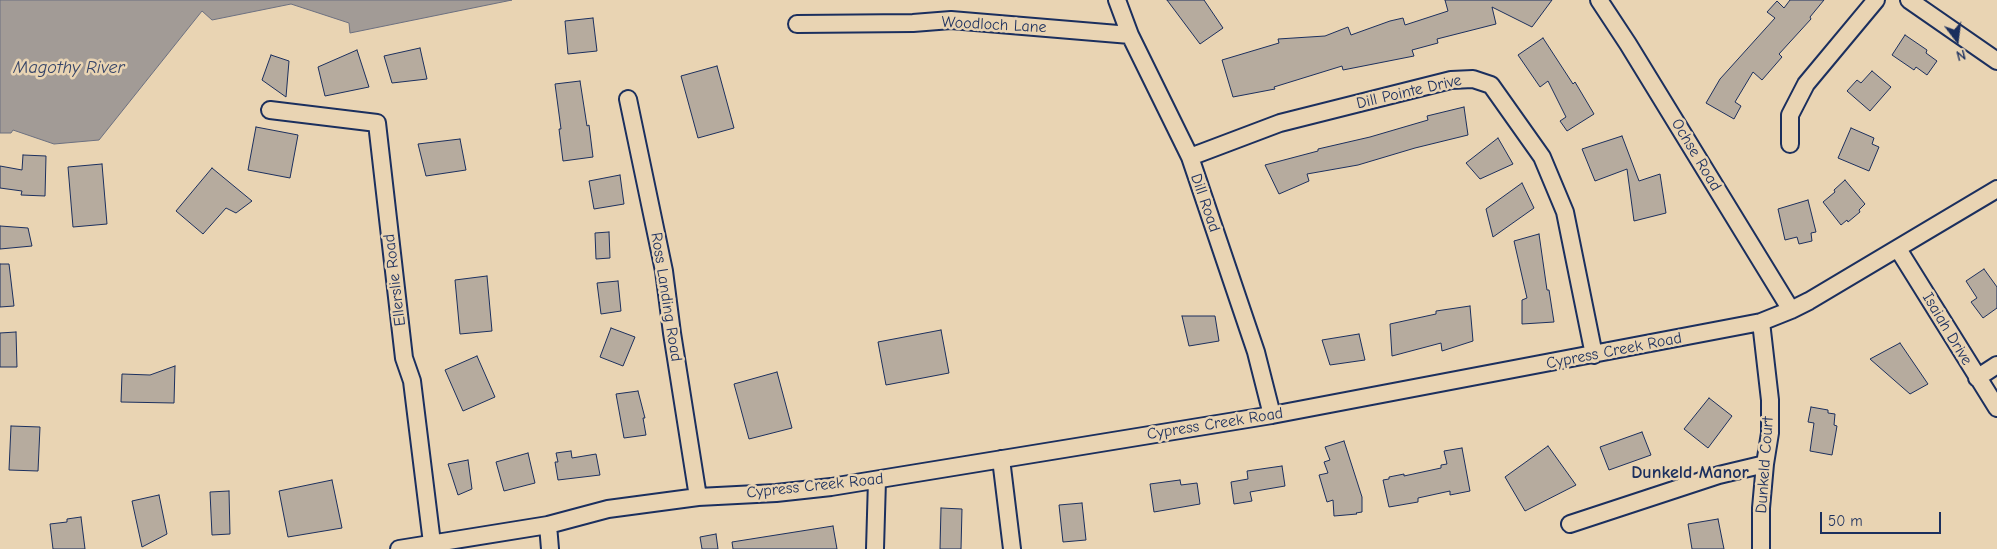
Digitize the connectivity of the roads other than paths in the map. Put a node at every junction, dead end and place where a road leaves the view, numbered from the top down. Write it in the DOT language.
graph roads {
  1 [pos="1117,0"];
  2 [pos="1599,0"];
  3 [pos="1876,0"];
  4 [pos="1909,0"];
  5 [pos="797,24"];
  6 [pos="1130,36"];
  7 [pos="1997,61"];
  8 [pos="628,99"];
  9 [pos="270,110"];
  10 [pos="1790,144"];
  11 [pos="1190,157"];
  12 [pos="1997,189"];
  13 [pos="1898,249"];
  14 [pos="1791,310"];
  15 [pos="1761,322"];
  16 [pos="1594,355"];
  17 [pos="1997,364"];
  18 [pos="1977,378"];
  19 [pos="1997,408"];
  20 [pos="1272,415"];
  21 [pos="1001,459"];
  22 [pos="1764,464"];
  23 [pos="877,480"];
  24 [pos="698,497"];
  25 [pos="1570,524"];
  26 [pos="548,525"];
  27 [pos="432,543"];
  28 [pos="399,549"];
  29 [pos="550,549"];
  30 [pos="876,549"];
  31 [pos="1012,549"];
  32 [pos="1760,549"];
  1 -- 6 [label="street, Dill Road"];
  2 -- 14 [label="street, Ochse Road"];
  3 -- 10 [label="street"];
  4 -- 7 [label="street"];
  5 -- 6 [label="street, Woodloch Lane"];
  6 -- 11 [label="street, Dill Road"];
  8 -- 24 [label="street, Ross Landing Road"];
  9 -- 27 [label="street, Ellerslie Road"];
  11 -- 16 [label="street, Dill Pointe Drive"];
  11 -- 20 [label="street, Dill Road"];
  12 -- 13 [label="street, Cypress Creek Road"];
  13 -- 14 [label="street, Cypress Creek Road"];
  13 -- 18 [label="street, Isaiah Drive"];
  14 -- 15 [label="street, Cypress Creek Road"];
  15 -- 16 [label="street, Cypress Creek Road"];
  15 -- 22 [label="street, Dunkeld Court"];
  16 -- 20 [label="street, Cypress Creek Road"];
  17 -- 18 [label="street"];
  18 -- 19 [label="street, Isaiah Drive"];
  20 -- 21 [label="street, Cypress Creek Road"];
  21 -- 23 [label="street, Cypress Creek Road"];
  21 -- 31 [label="street"];
  22 -- 25 [label="street"];
  22 -- 32 [label="street, Dunkeld Court"];
  23 -- 24 [label="street, Cypress Creek Road"];
  23 -- 30 [label="street"];
  24 -- 26 [label="street, Cypress Creek Road"];
  26 -- 27 [label="street, Cypress Creek Road"];
  26 -- 29 [label="street"];
  27 -- 28 [label="street, Cypress Creek Road"];
}
